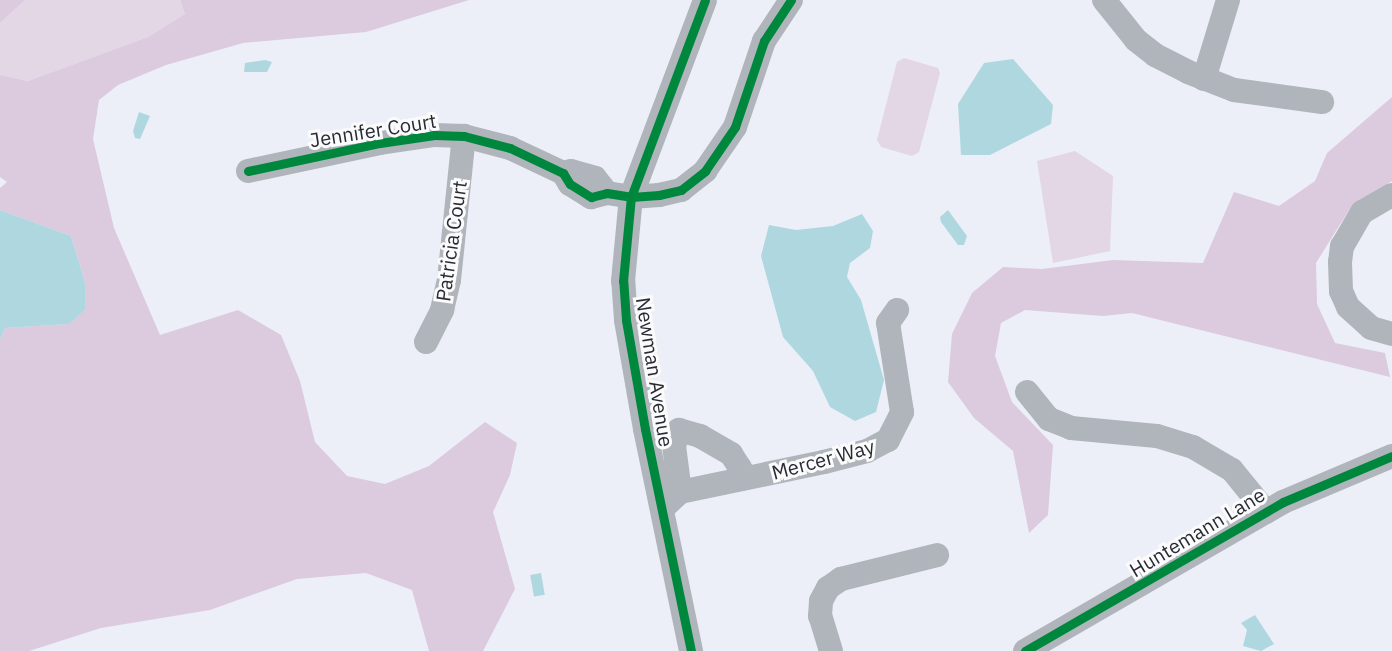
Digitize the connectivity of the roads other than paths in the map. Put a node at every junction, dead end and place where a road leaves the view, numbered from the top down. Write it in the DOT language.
graph roads {
  1 [pos="705,0"];
  2 [pos="791,0"];
  3 [pos="1104,0"];
  4 [pos="1228,0"];
  5 [pos="1204,79"];
  6 [pos="1322,102"];
  7 [pos="464,136"];
  8 [pos="248,171"];
  9 [pos="1392,195"];
  10 [pos="631,197"];
  11 [pos="897,310"];
  12 [pos="1392,334"];
  13 [pos="426,342"];
  14 [pos="1027,392"];
  15 [pos="1392,456"];
  16 [pos="741,479"];
  17 [pos="680,492"];
  18 [pos="663,508"];
  19 [pos="1266,512"];
  20 [pos="937,555"];
  21 [pos="691,651"];
  22 [pos="831,651"];
  23 [pos="1025,651"];
  1 -- 10 [label="street, Newman Avenue"];
  2 -- 10 [label="street, Jennifer Court"];
  3 -- 5 [label="street"];
  4 -- 5 [label="street"];
  5 -- 6 [label="street"];
  7 -- 8 [label="street, Jennifer Court"];
  7 -- 10 [label="street, Jennifer Court"];
  7 -- 13 [label="street, Patricia Court"];
  9 -- 12 [label="street"];
  10 -- 18 [label="street, Newman Avenue"];
  11 -- 16 [label="street, Mercer Way"];
  14 -- 19 [label="street"];
  15 -- 19 [label="street, Huntemann Lane"];
  16 -- 17 [label="street, Mercer Way"];
  16 -- 17 [label="street"];
  17 -- 18 [label="street"];
  18 -- 21 [label="street, Newman Avenue"];
  19 -- 23 [label="street, Huntemann Lane"];
  20 -- 22 [label="street"];
}
